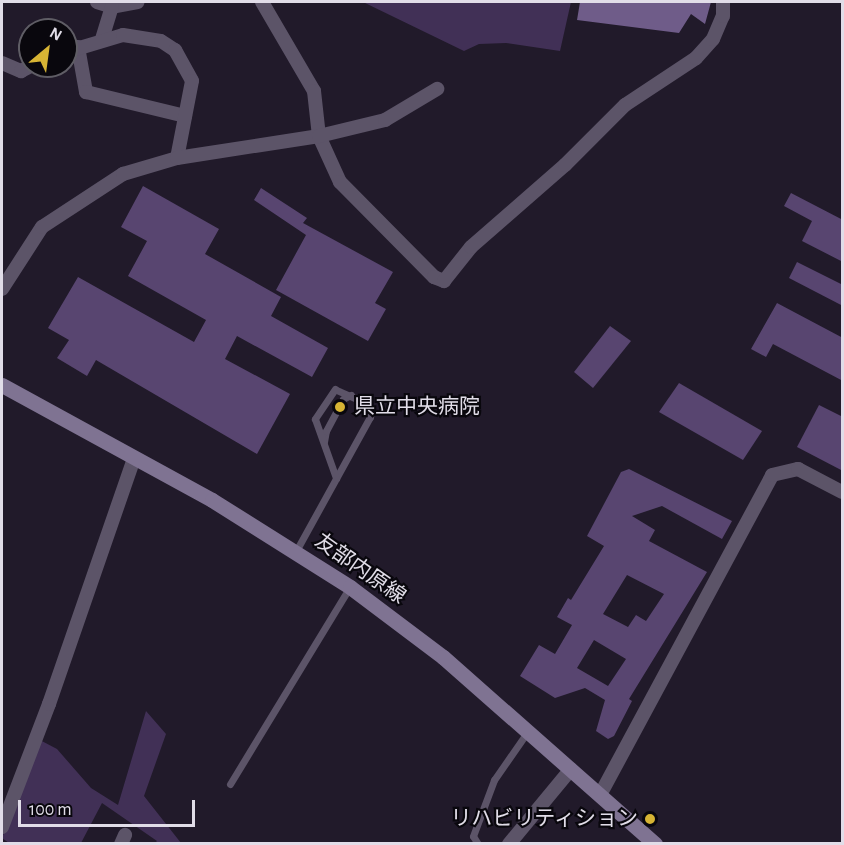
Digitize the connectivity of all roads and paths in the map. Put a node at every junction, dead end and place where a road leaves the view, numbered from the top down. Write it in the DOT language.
graph roads {
  1 [pos="97,2"];
  2 [pos="138,2"];
  3 [pos="262,2"];
  4 [pos="723,2"];
  5 [pos="112,7"];
  6 [pos="102,39"];
  7 [pos="78,47"];
  8 [pos="2,63"];
  9 [pos="78,67"];
  10 [pos="18,70"];
  11 [pos="437,89"];
  12 [pos="185,116"];
  13 [pos="319,136"];
  14 [pos="177,158"];
  15 [pos="2,289"];
  16 [pos="2,386"];
  17 [pos="351,395"];
  18 [pos="324,444"];
  19 [pos="134,458"];
  20 [pos="336,478"];
  21 [pos="843,492"];
  22 [pos="296,551"];
  23 [pos="350,587"];
  24 [pos="528,731"];
  25 [pos="571,769"];
  26 [pos="230,784"];
  27 [pos="600,795"];
  28 [pos="2,826"];
  29 [pos="647,841"];
  30 [pos="478,843"];
  31 [pos="509,843"];
  1 -- 5 [label="street"];
  2 -- 5 [label="street"];
  3 -- 13 [label="street"];
  4 -- 13 [label="street"];
  5 -- 6 [label="street"];
  6 -- 7 [label="street"];
  6 -- 12 [label="street"];
  8 -- 10 [label="street"];
  9 -- 12 [label="street"];
  11 -- 13 [label="street"];
  12 -- 14 [label="street"];
  13 -- 14 [label="street"];
  14 -- 15 [label="street"];
  16 -- 19 [label="main road, 友部内原線"];
  17 -- 18 [label="lane"];
  17 -- 18 [label="lane"];
  17 -- 20 [label="lane"];
  18 -- 20 [label="lane"];
  19 -- 22 [label="main road, 友部内原線"];
  19 -- 28 [label="street"];
  20 -- 22 [label="lane"];
  21 -- 27 [label="street"];
  22 -- 23 [label="main road, 友部内原線"];
  23 -- 24 [label="main road, 友部内原線"];
  23 -- 26 [label="lane"];
  24 -- 25 [label="main road, 友部内原線"];
  24 -- 30 [label="lane"];
  25 -- 27 [label="main road, 友部内原線"];
  25 -- 31 [label="street"];
  27 -- 29 [label="main road, 友部内原線"];
}
